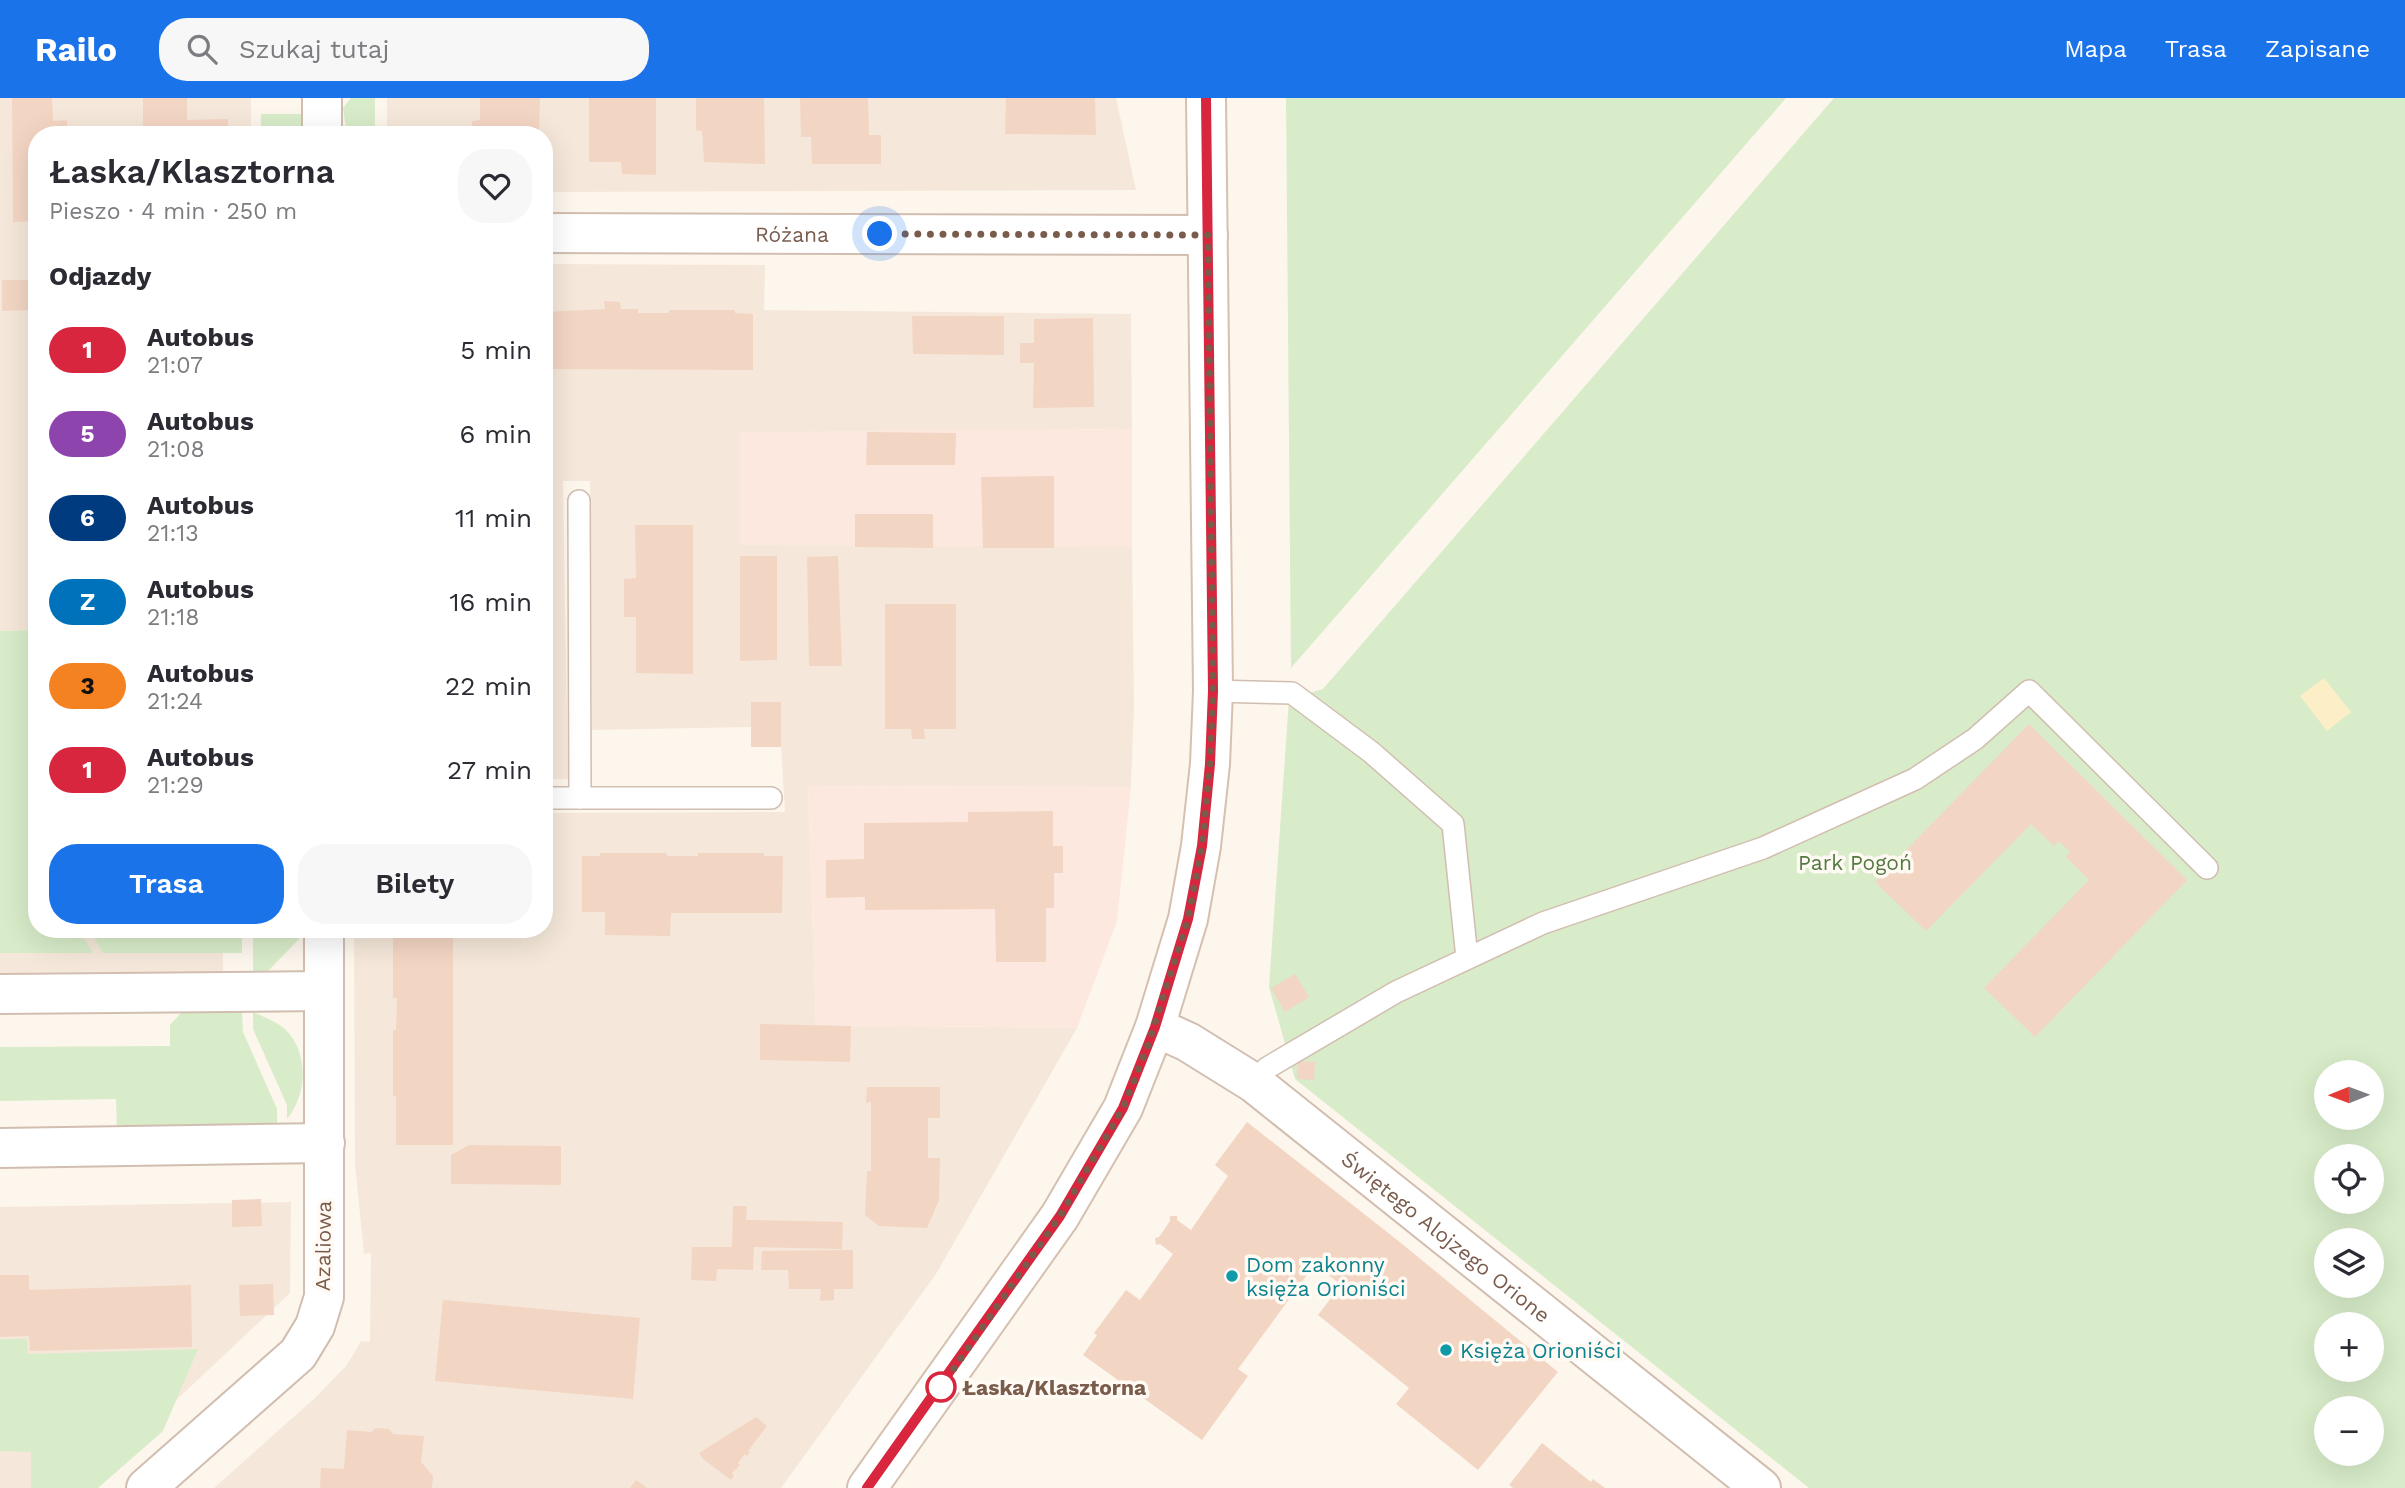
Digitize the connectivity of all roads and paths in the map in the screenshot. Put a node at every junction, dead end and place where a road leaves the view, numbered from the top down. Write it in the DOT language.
graph roads {
  1 [pos="322,98"];
  2 [pos="1206,98"];
  3 [pos="323,126"];
  4 [pos="553,233"];
  5 [pos="1208,235"];
  6 [pos="579,501"];
  7 [pos="1213,691"];
  8 [pos="553,798"];
  9 [pos="580,798"];
  10 [pos="771,798"];
  11 [pos="2207,868"];
  12 [pos="324,938"];
  13 [pos="1467,958"];
  14 [pos="324,991"];
  15 [pos="0,994"];
  16 [pos="1155,1027"];
  17 [pos="1254,1083"];
  18 [pos="325,1143"];
  19 [pos="0,1148"];
  20 [pos="146,1488"];
  21 [pos="867,1488"];
  22 [pos="1761,1488"];
  1 -- 3 [label="street"];
  2 -- 5 [label="street"];
  4 -- 5 [label="street, Różana"];
  5 -- 7 [label="street"];
  6 -- 9 [label="lane"];
  7 -- 13 [label="lane"];
  7 -- 16 [label="street"];
  8 -- 9 [label="lane"];
  9 -- 10 [label="lane"];
  11 -- 13 [label="lane"];
  12 -- 14 [label="street, Azaliowa"];
  13 -- 17 [label="lane"];
  14 -- 15 [label="street"];
  14 -- 18 [label="street, Azaliowa"];
  16 -- 17 [label="street, Świętego Alojzego Orione"];
  16 -- 21 [label="street"];
  17 -- 22 [label="street, Świętego Alojzego Orione"];
  18 -- 19 [label="street"];
  18 -- 20 [label="street, Azaliowa"];
}
